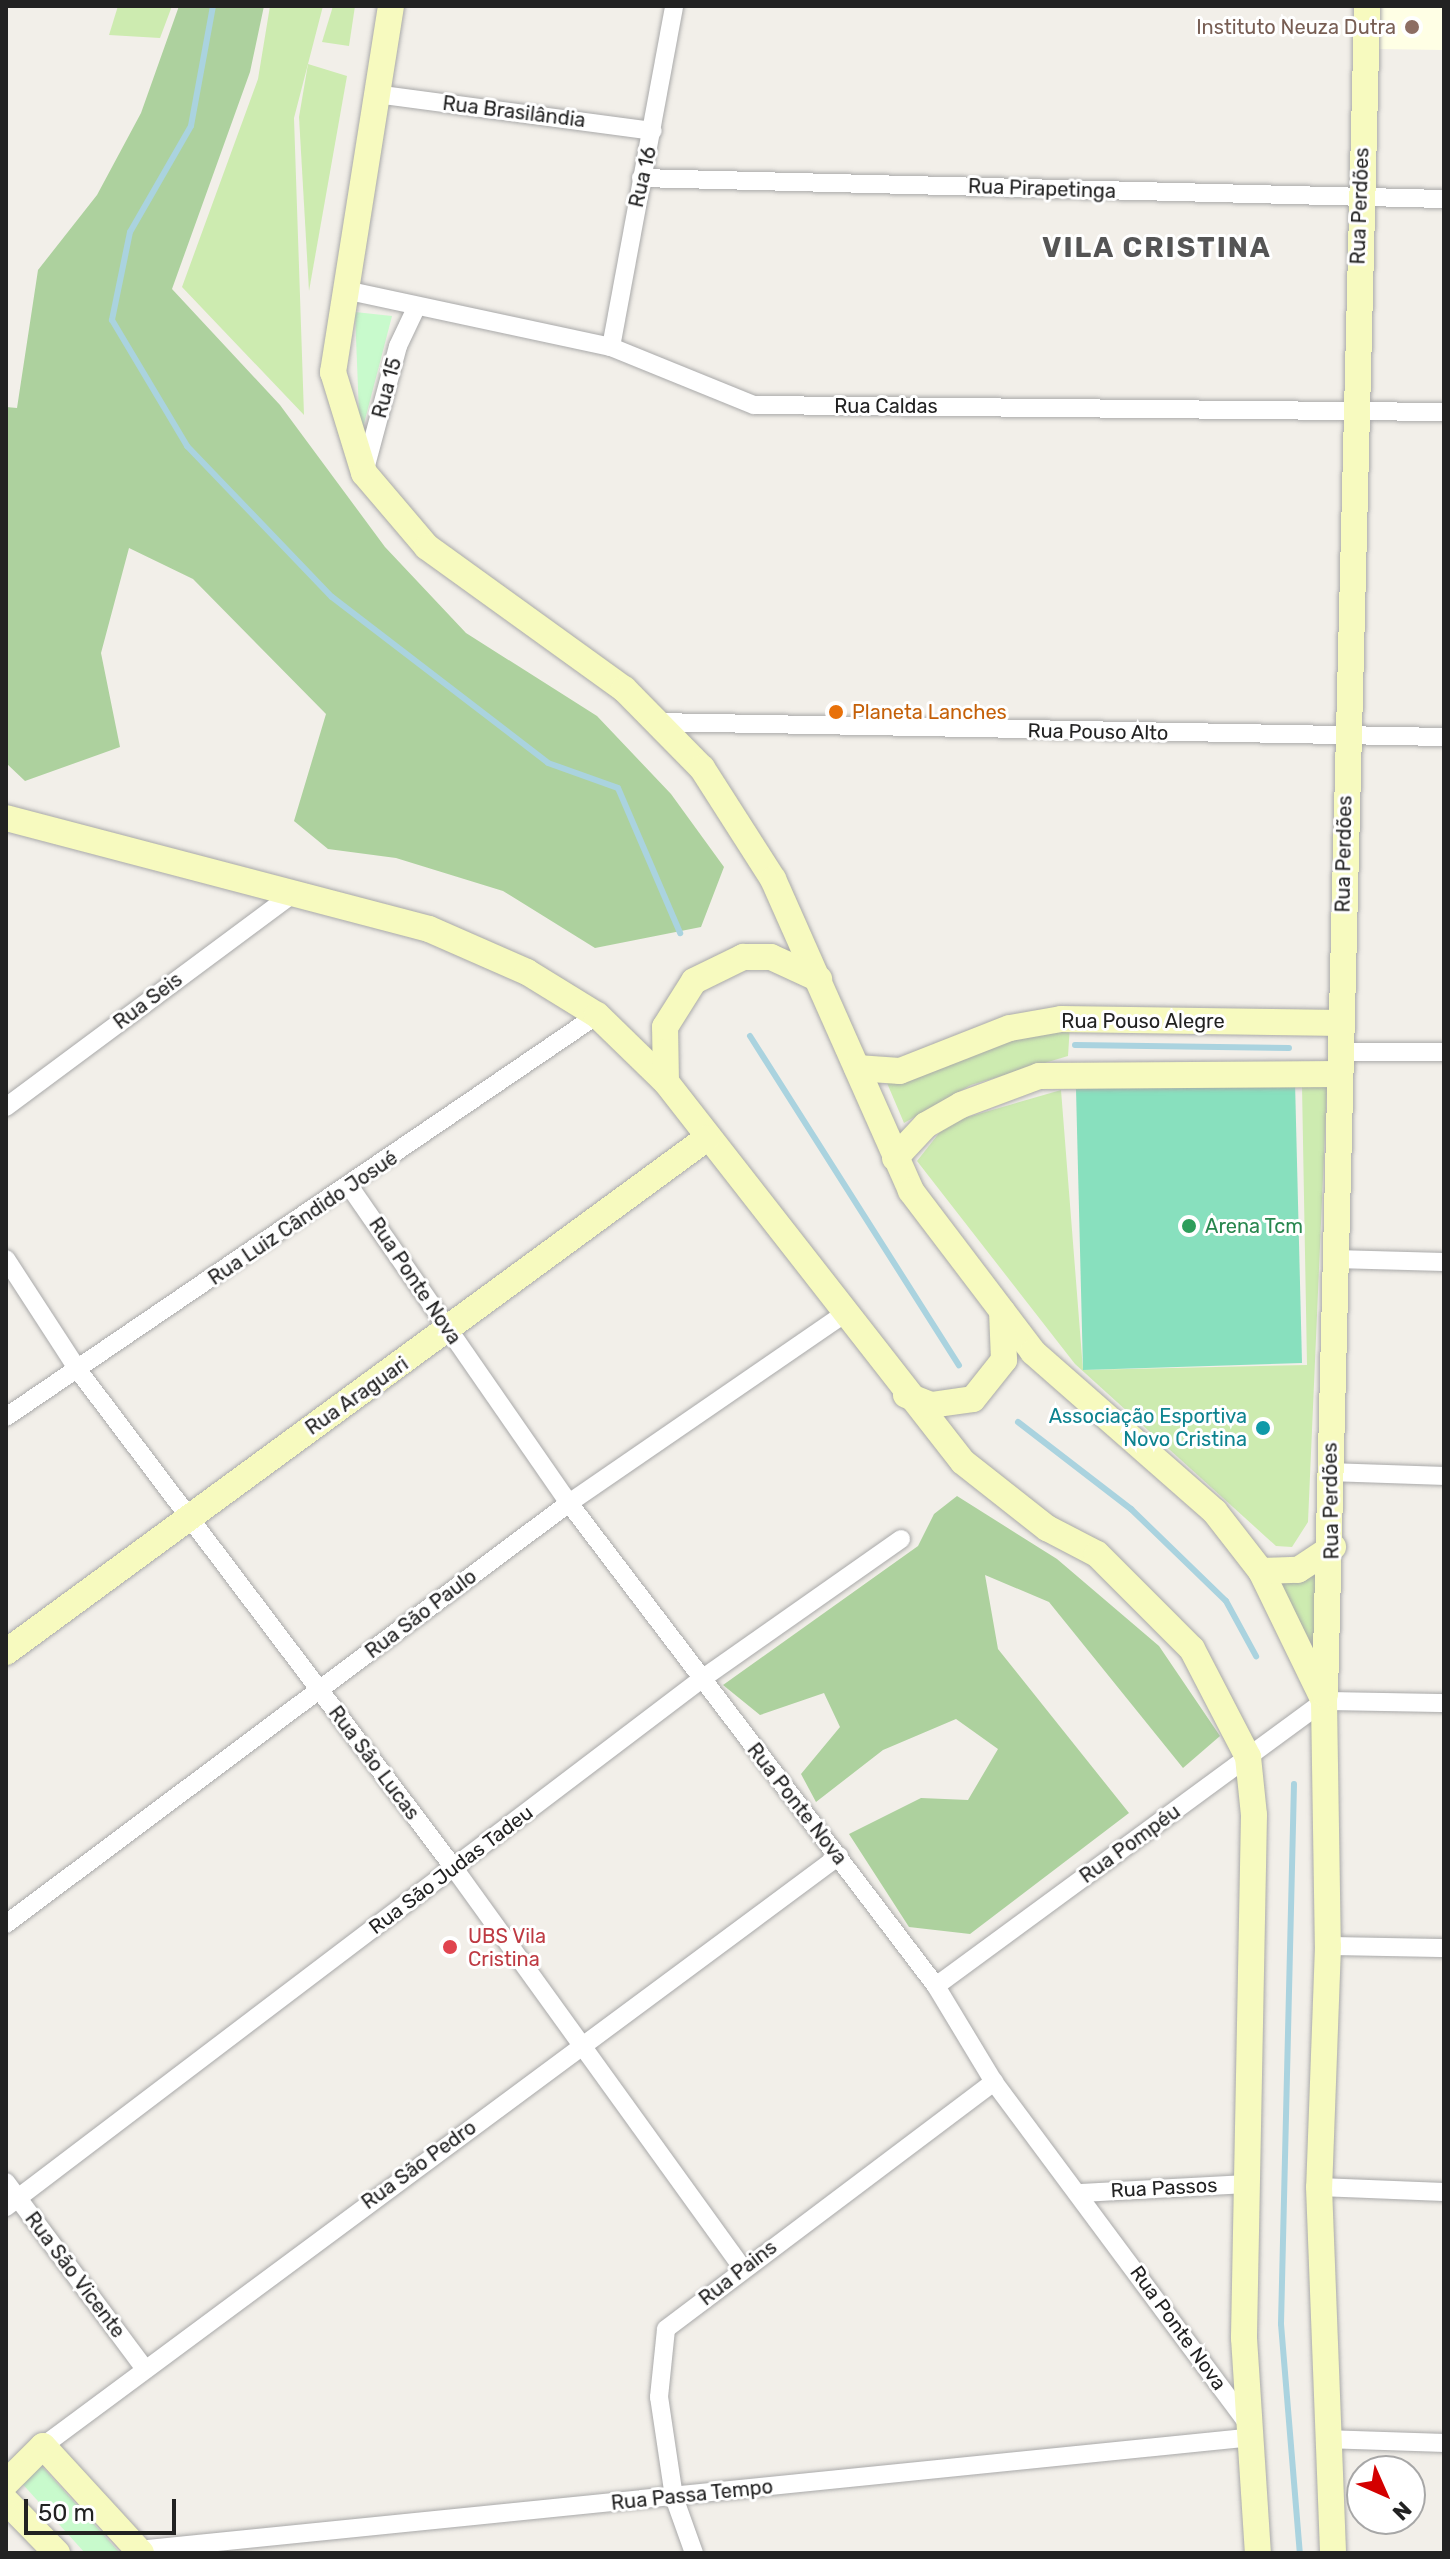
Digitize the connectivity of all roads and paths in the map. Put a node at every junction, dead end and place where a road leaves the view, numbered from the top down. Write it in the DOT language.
graph roads {
  1 [pos="391,6"];
  2 [pos="674,6"];
  3 [pos="1367,6"];
  4 [pos="376,94"];
  5 [pos="653,131"];
  6 [pos="641,178"];
  7 [pos="1359,198"];
  8 [pos="1444,199"];
  9 [pos="345,290"];
  10 [pos="417,306"];
  11 [pos="611,347"];
  12 [pos="1353,410"];
  13 [pos="1444,412"];
  14 [pos="364,473"];
  15 [pos="656,722"];
  16 [pos="1346,737"];
  17 [pos="1444,737"];
  18 [pos="10,823"];
  19 [pos="291,895"];
  20 [pos="819,979"];
  21 [pos="597,1015"];
  22 [pos="1342,1023"];
  23 [pos="1444,1052"];
  24 [pos="1341,1063"];
  25 [pos="857,1068"];
  26 [pos="666,1082"];
  27 [pos="6,1107"];
  28 [pos="707,1138"];
  29 [pos="895,1158"];
  30 [pos="350,1187"];
  31 [pos="6,1259"];
  32 [pos="1335,1259"];
  33 [pos="1444,1262"];
  34 [pos="1002,1311"];
  35 [pos="844,1314"];
  36 [pos="449,1332"];
  37 [pos="78,1370"];
  38 [pos="906,1395"];
  39 [pos="6,1417"];
  40 [pos="1330,1472"];
  41 [pos="1444,1476"];
  42 [pos="569,1503"];
  43 [pos="190,1515"];
  44 [pos="901,1539"];
  45 [pos="1333,1547"];
  46 [pos="1261,1571"];
  47 [pos="6,1652"];
  48 [pos="699,1681"];
  49 [pos="320,1691"];
  50 [pos="1324,1701"];
  51 [pos="1444,1703"];
  52 [pos="1248,1757"];
  53 [pos="839,1856"];
  54 [pos="454,1868"];
  55 [pos="6,1924"];
  56 [pos="1328,1946"];
  57 [pos="1444,1948"];
  58 [pos="936,1986"];
  59 [pos="581,2045"];
  60 [pos="994,2082"];
  61 [pos="6,2182"];
  62 [pos="1247,2184"];
  63 [pos="1319,2187"];
  64 [pos="1444,2192"];
  65 [pos="1081,2193"];
  66 [pos="12,2203"];
  67 [pos="742,2268"];
  68 [pos="144,2368"];
  69 [pos="1245,2429"];
  70 [pos="1325,2439"];
  71 [pos="1444,2443"];
  72 [pos="43,2446"];
  73 [pos="6,2483"];
  74 [pos="674,2497"];
  75 [pos="6,2501"];
  76 [pos="140,2552"];
  77 [pos="57,2553"];
  78 [pos="694,2553"];
  79 [pos="1258,2553"];
  80 [pos="1333,2553"];
  1 -- 4 [label="main road"];
  2 -- 5 [label="street, Rua 16"];
  3 -- 7 [label="main road, Rua Perdões"];
  4 -- 5 [label="street, Rua Brasilândia"];
  4 -- 9 [label="main road"];
  5 -- 6 [label="street, Rua 16"];
  6 -- 7 [label="street, Rua Pirapetinga"];
  6 -- 11 [label="street, Rua 16"];
  7 -- 8 [label="street, Rua Pirapetinga"];
  7 -- 12 [label="main road, Rua Perdões"];
  9 -- 10 [label="street, Rua Caldas"];
  9 -- 14 [label="main road"];
  10 -- 11 [label="street, Rua Caldas"];
  10 -- 14 [label="street, Rua 15"];
  11 -- 12 [label="street, Rua Caldas"];
  12 -- 13 [label="street, Rua Caldas"];
  12 -- 16 [label="main road, Rua Perdões"];
  14 -- 15 [label="main road"];
  15 -- 16 [label="street, Rua Pouso Alto"];
  15 -- 20 [label="main road"];
  16 -- 17 [label="street, Rua Pouso Alto"];
  16 -- 22 [label="main road, Rua Perdões"];
  18 -- 19 [label="main road"];
  19 -- 21 [label="main road"];
  19 -- 27 [label="street, Rua Seis"];
  20 -- 25 [label="main road"];
  20 -- 26 [label="main road"];
  21 -- 26 [label="main road"];
  21 -- 30 [label="street, Rua Luiz Cândido Josué"];
  22 -- 24 [label="main road, Rua Perdões"];
  22 -- 25 [label="main road, Rua Pouso Alegre"];
  23 -- 24 [label="street"];
  24 -- 29 [label="main road"];
  24 -- 32 [label="main road, Rua Perdões"];
  25 -- 29 [label="main road"];
  26 -- 28 [label="main road"];
  28 -- 35 [label="main road"];
  28 -- 36 [label="main road, Rua Araguari"];
  29 -- 34 [label="main road"];
  30 -- 36 [label="street, Rua Ponte Nova"];
  30 -- 37 [label="street, Rua Luiz Cândido Josué"];
  31 -- 37 [label="street, Rua São Lucas"];
  32 -- 33 [label="street"];
  32 -- 40 [label="main road, Rua Perdões"];
  34 -- 38 [label="main road"];
  34 -- 46 [label="main road"];
  35 -- 38 [label="main road"];
  35 -- 42 [label="street, Rua São Paulo"];
  36 -- 42 [label="street, Rua Ponte Nova"];
  36 -- 43 [label="main road, Rua Araguari"];
  37 -- 39 [label="street, Rua Luiz Cândido Josué"];
  37 -- 43 [label="street, Rua São Lucas"];
  38 -- 52 [label="main road"];
  40 -- 41 [label="street"];
  40 -- 45 [label="main road, Rua Perdões"];
  42 -- 48 [label="street, Rua Ponte Nova"];
  42 -- 49 [label="street, Rua São Paulo"];
  43 -- 47 [label="main road, Rua Araguari"];
  43 -- 49 [label="street, Rua São Lucas"];
  44 -- 48 [label="street, Rua São Judas Tadeu"];
  45 -- 46 [label="main road"];
  45 -- 50 [label="main road, Rua Perdões"];
  46 -- 50 [label="main road"];
  48 -- 53 [label="street, Rua Ponte Nova"];
  48 -- 54 [label="street, Rua São Judas Tadeu"];
  49 -- 54 [label="street, Rua São Lucas"];
  49 -- 55 [label="street, Rua São Paulo"];
  50 -- 51 [label="street"];
  50 -- 52 [label="street, Rua Pompéu"];
  50 -- 56 [label="main road, Rua Perdões"];
  52 -- 58 [label="street, Rua Pompéu"];
  52 -- 62 [label="main road"];
  53 -- 58 [label="street, Rua Ponte Nova"];
  53 -- 59 [label="street, Rua São Pedro"];
  54 -- 59 [label="street, Rua São Lucas"];
  54 -- 66 [label="street, Rua São Judas Tadeu"];
  56 -- 57 [label="street"];
  56 -- 63 [label="main road, Rua Perdões"];
  58 -- 60 [label="street, Rua Ponte Nova"];
  59 -- 67 [label="street, Rua São Lucas"];
  59 -- 68 [label="street, Rua São Pedro"];
  60 -- 65 [label="street, Rua Ponte Nova"];
  60 -- 67 [label="street, Rua Pains"];
  61 -- 66 [label="street, Rua São Vicente"];
  62 -- 65 [label="street, Rua Passos"];
  62 -- 69 [label="main road"];
  63 -- 64 [label="street"];
  63 -- 70 [label="main road, Rua Perdões"];
  65 -- 69 [label="street, Rua Ponte Nova"];
  66 -- 68 [label="street, Rua São Vicente"];
  67 -- 74 [label="street, Rua Pains"];
  68 -- 72 [label="street, Rua São Pedro"];
  69 -- 74 [label="street, Rua Passa Tempo"];
  69 -- 79 [label="main road"];
  70 -- 71 [label="street"];
  70 -- 80 [label="main road, Rua Perdões"];
  72 -- 73 [label="main road, Rua São Pedro"];
  72 -- 76 [label="main road"];
  74 -- 76 [label="street, Rua Passa Tempo"];
  74 -- 78 [label="street, Rua Pains"];
  75 -- 77 [label="main road"];
}
